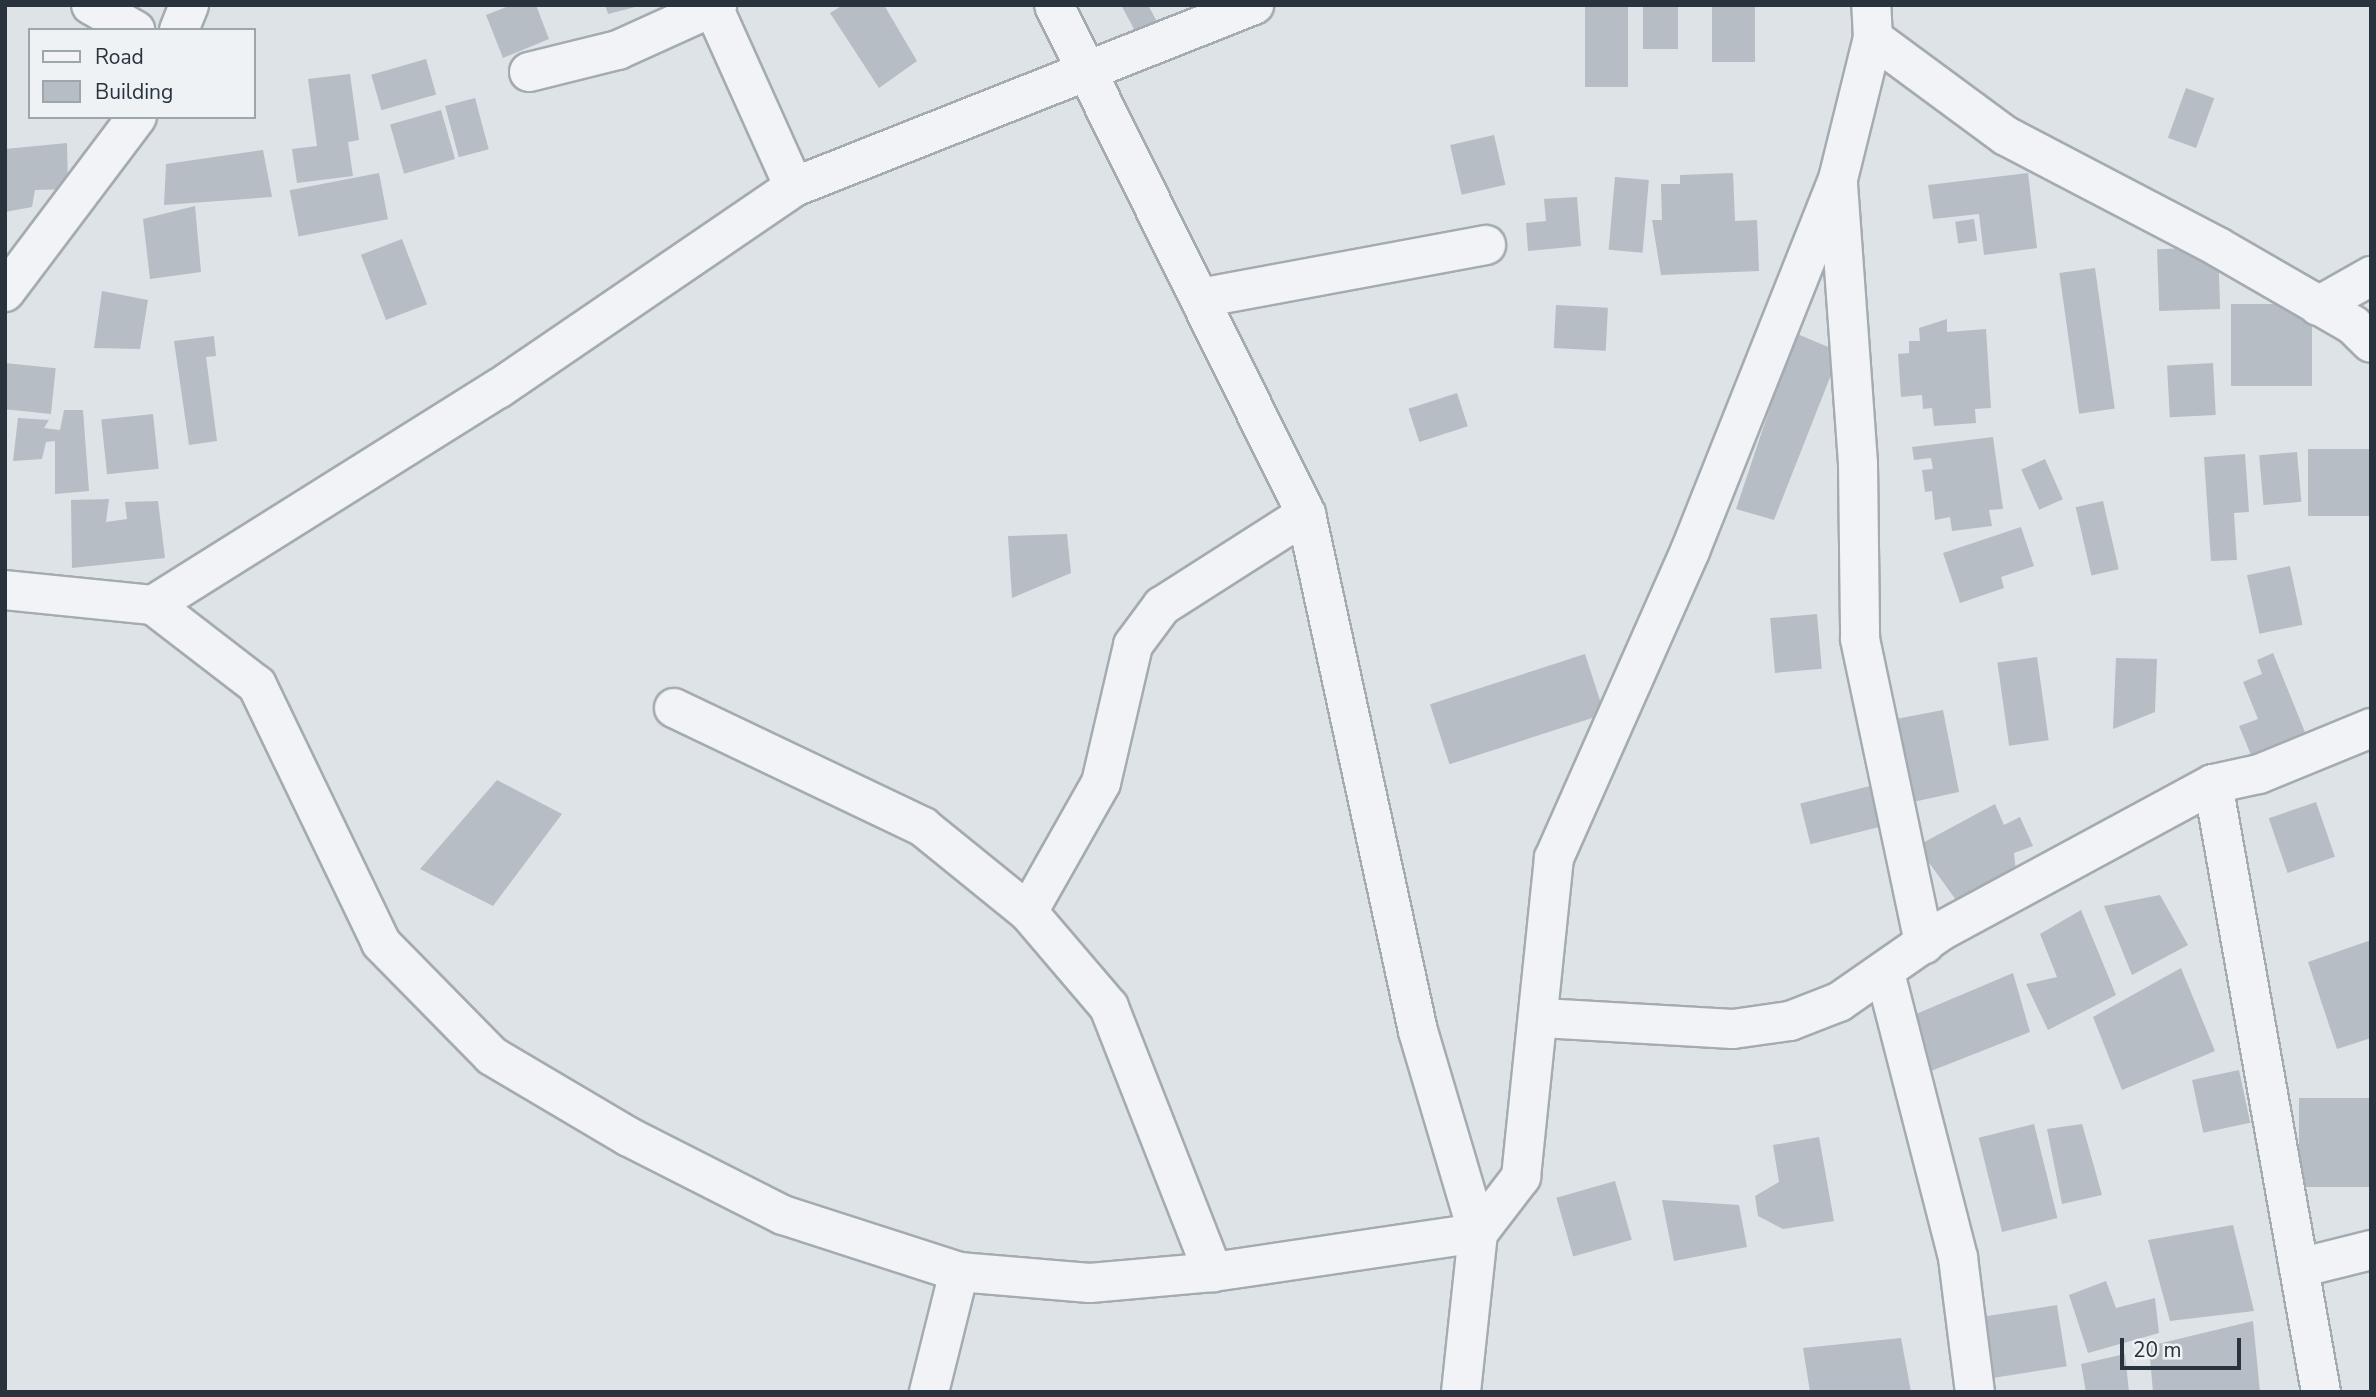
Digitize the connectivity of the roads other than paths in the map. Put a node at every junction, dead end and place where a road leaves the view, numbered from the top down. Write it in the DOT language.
graph roads {
  1 [pos="91,5"];
  2 [pos="189,5"];
  3 [pos="1054,5"];
  4 [pos="1254,5"];
  5 [pos="715,7"];
  6 [pos="1872,22"];
  7 [pos="131,28"];
  8 [pos="180,28"];
  9 [pos="529,72"];
  10 [pos="1084,73"];
  11 [pos="135,119"];
  12 [pos="1838,178"];
  13 [pos="794,187"];
  14 [pos="1486,245"];
  15 [pos="2371,276"];
  16 [pos="5,292"];
  17 [pos="1200,298"];
  18 [pos="2318,306"];
  19 [pos="2371,343"];
  20 [pos="1306,514"];
  21 [pos="5,590"];
  22 [pos="153,605"];
  23 [pos="674,708"];
  24 [pos="2371,728"];
  25 [pos="2213,785"];
  26 [pos="1028,912"];
  27 [pos="1924,944"];
  28 [pos="1885,973"];
  29 [pos="1542,1018"];
  30 [pos="1478,1233"];
  31 [pos="2371,1250"];
  32 [pos="2299,1268"];
  33 [pos="959,1272"];
  34 [pos="1213,1272"];
  35 [pos="929,1392"];
  36 [pos="1461,1392"];
  37 [pos="1975,1392"];
  38 [pos="2321,1392"];
  1 -- 7 [label="street"];
  2 -- 8 [label="street"];
  3 -- 10 [label="street"];
  4 -- 10 [label="street"];
  5 -- 9 [label="street"];
  5 -- 13 [label="street"];
  6 -- 12 [label="street"];
  6 -- 18 [label="street"];
  10 -- 13 [label="street"];
  10 -- 17 [label="street"];
  11 -- 16 [label="street"];
  12 -- 27 [label="street"];
  12 -- 29 [label="street"];
  13 -- 22 [label="street"];
  14 -- 17 [label="street"];
  15 -- 18 [label="street"];
  17 -- 20 [label="street"];
  18 -- 19 [label="street"];
  20 -- 26 [label="street"];
  20 -- 30 [label="street"];
  21 -- 22 [label="street"];
  22 -- 33 [label="street"];
  23 -- 26 [label="street"];
  24 -- 25 [label="street"];
  25 -- 27 [label="street"];
  25 -- 32 [label="street"];
  26 -- 34 [label="street"];
  27 -- 28 [label="street"];
  28 -- 29 [label="street"];
  28 -- 37 [label="street"];
  29 -- 30 [label="street"];
  30 -- 34 [label="street"];
  30 -- 36 [label="street"];
  31 -- 32 [label="street"];
  32 -- 38 [label="street"];
  33 -- 34 [label="street"];
  33 -- 35 [label="street"];
}
